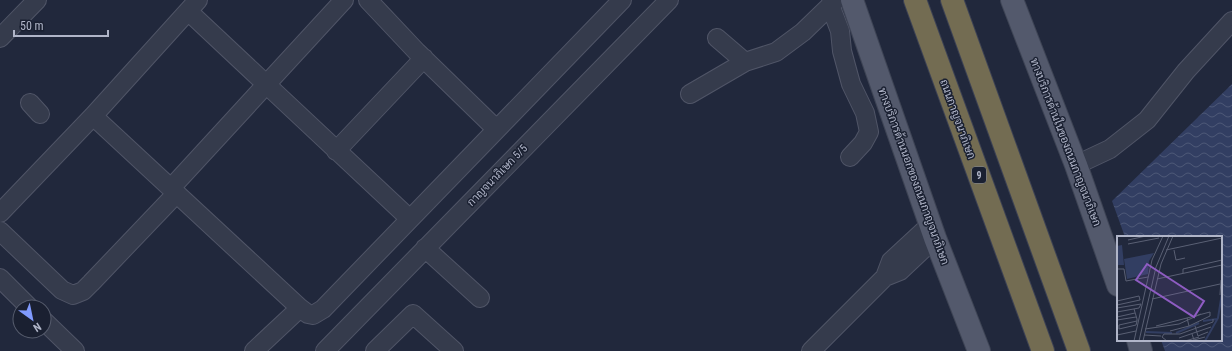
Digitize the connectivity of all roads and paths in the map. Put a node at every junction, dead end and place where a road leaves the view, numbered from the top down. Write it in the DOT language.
graph roads {
  1 [pos="37,0"];
  2 [pos="344,0"];
  3 [pos="368,0"];
  4 [pos="622,0"];
  5 [pos="669,0"];
  6 [pos="852,0"];
  7 [pos="915,0"];
  8 [pos="952,0"];
  9 [pos="1012,0"];
  10 [pos="833,3"];
  11 [pos="193,5"];
  12 [pos="1232,21"];
  13 [pos="0,38"];
  14 [pos="717,38"];
  15 [pos="424,58"];
  16 [pos="745,62"];
  17 [pos="267,85"];
  18 [pos="690,94"];
  19 [pos="93,116"];
  20 [pos="498,128"];
  21 [pos="336,151"];
  22 [pos="850,157"];
  23 [pos="1076,165"];
  24 [pos="174,191"];
  25 [pos="0,213"];
  26 [pos="410,219"];
  27 [pos="933,231"];
  28 [pos="0,232"];
  29 [pos="425,248"];
  30 [pos="0,278"];
  31 [pos="1117,281"];
  32 [pos="480,298"];
  33 [pos="22,299"];
  34 [pos="300,308"];
  35 [pos="52,329"];
  36 [pos="1138,341"];
  37 [pos="75,351"];
  38 [pos="254,351"];
  39 [pos="325,351"];
  40 [pos="375,351"];
  41 [pos="454,351"];
  42 [pos="811,351"];
  43 [pos="979,351"];
  44 [pos="1043,351"];
  45 [pos="1079,351"];
  46 [pos="1141,351"];
  1 -- 13 [label="street"];
  2 -- 17 [label="street"];
  3 -- 15 [label="street"];
  4 -- 20 [label="street"];
  5 -- 29 [label="street, กาญจนาภิเษก 5/5"];
  6 -- 27 [label="main road, ทางบริการด้านนอกของถนนกาญจนาภิเษก"];
  7 -- 44 [label="highway, ถนนกาญจนาภิเษก / 9"];
  8 -- 45 [label="highway"];
  9 -- 23 [label="main road, ทางบริการด้านในของถนนกาญจนาภิเษก"];
  10 -- 16 [label="street"];
  10 -- 22 [label="street"];
  11 -- 17 [label="street"];
  11 -- 19 [label="street"];
  12 -- 23 [label="street"];
  14 -- 16 [label="street"];
  15 -- 20 [label="street"];
  15 -- 21 [label="street"];
  16 -- 18 [label="street"];
  17 -- 21 [label="street"];
  17 -- 24 [label="street"];
  19 -- 24 [label="street"];
  19 -- 25 [label="street"];
  20 -- 26 [label="street"];
  21 -- 26 [label="street"];
  23 -- 31 [label="main road, ทางบริการด้านในของถนนกาญจนาภิเษก"];
  24 -- 28 [label="street"];
  24 -- 34 [label="street"];
  26 -- 34 [label="street"];
  27 -- 42 [label="street"];
  27 -- 43 [label="main road, ทางบริการด้านนอกของถนนกาญจนาภิเษก"];
  29 -- 32 [label="street"];
  29 -- 39 [label="street, กาญจนาภิเษก 5/5"];
  30 -- 33 [label="street"];
  34 -- 38 [label="street"];
  35 -- 37 [label="street"];
  36 -- 46 [label="main road"];
  40 -- 41 [label="street"];
}
